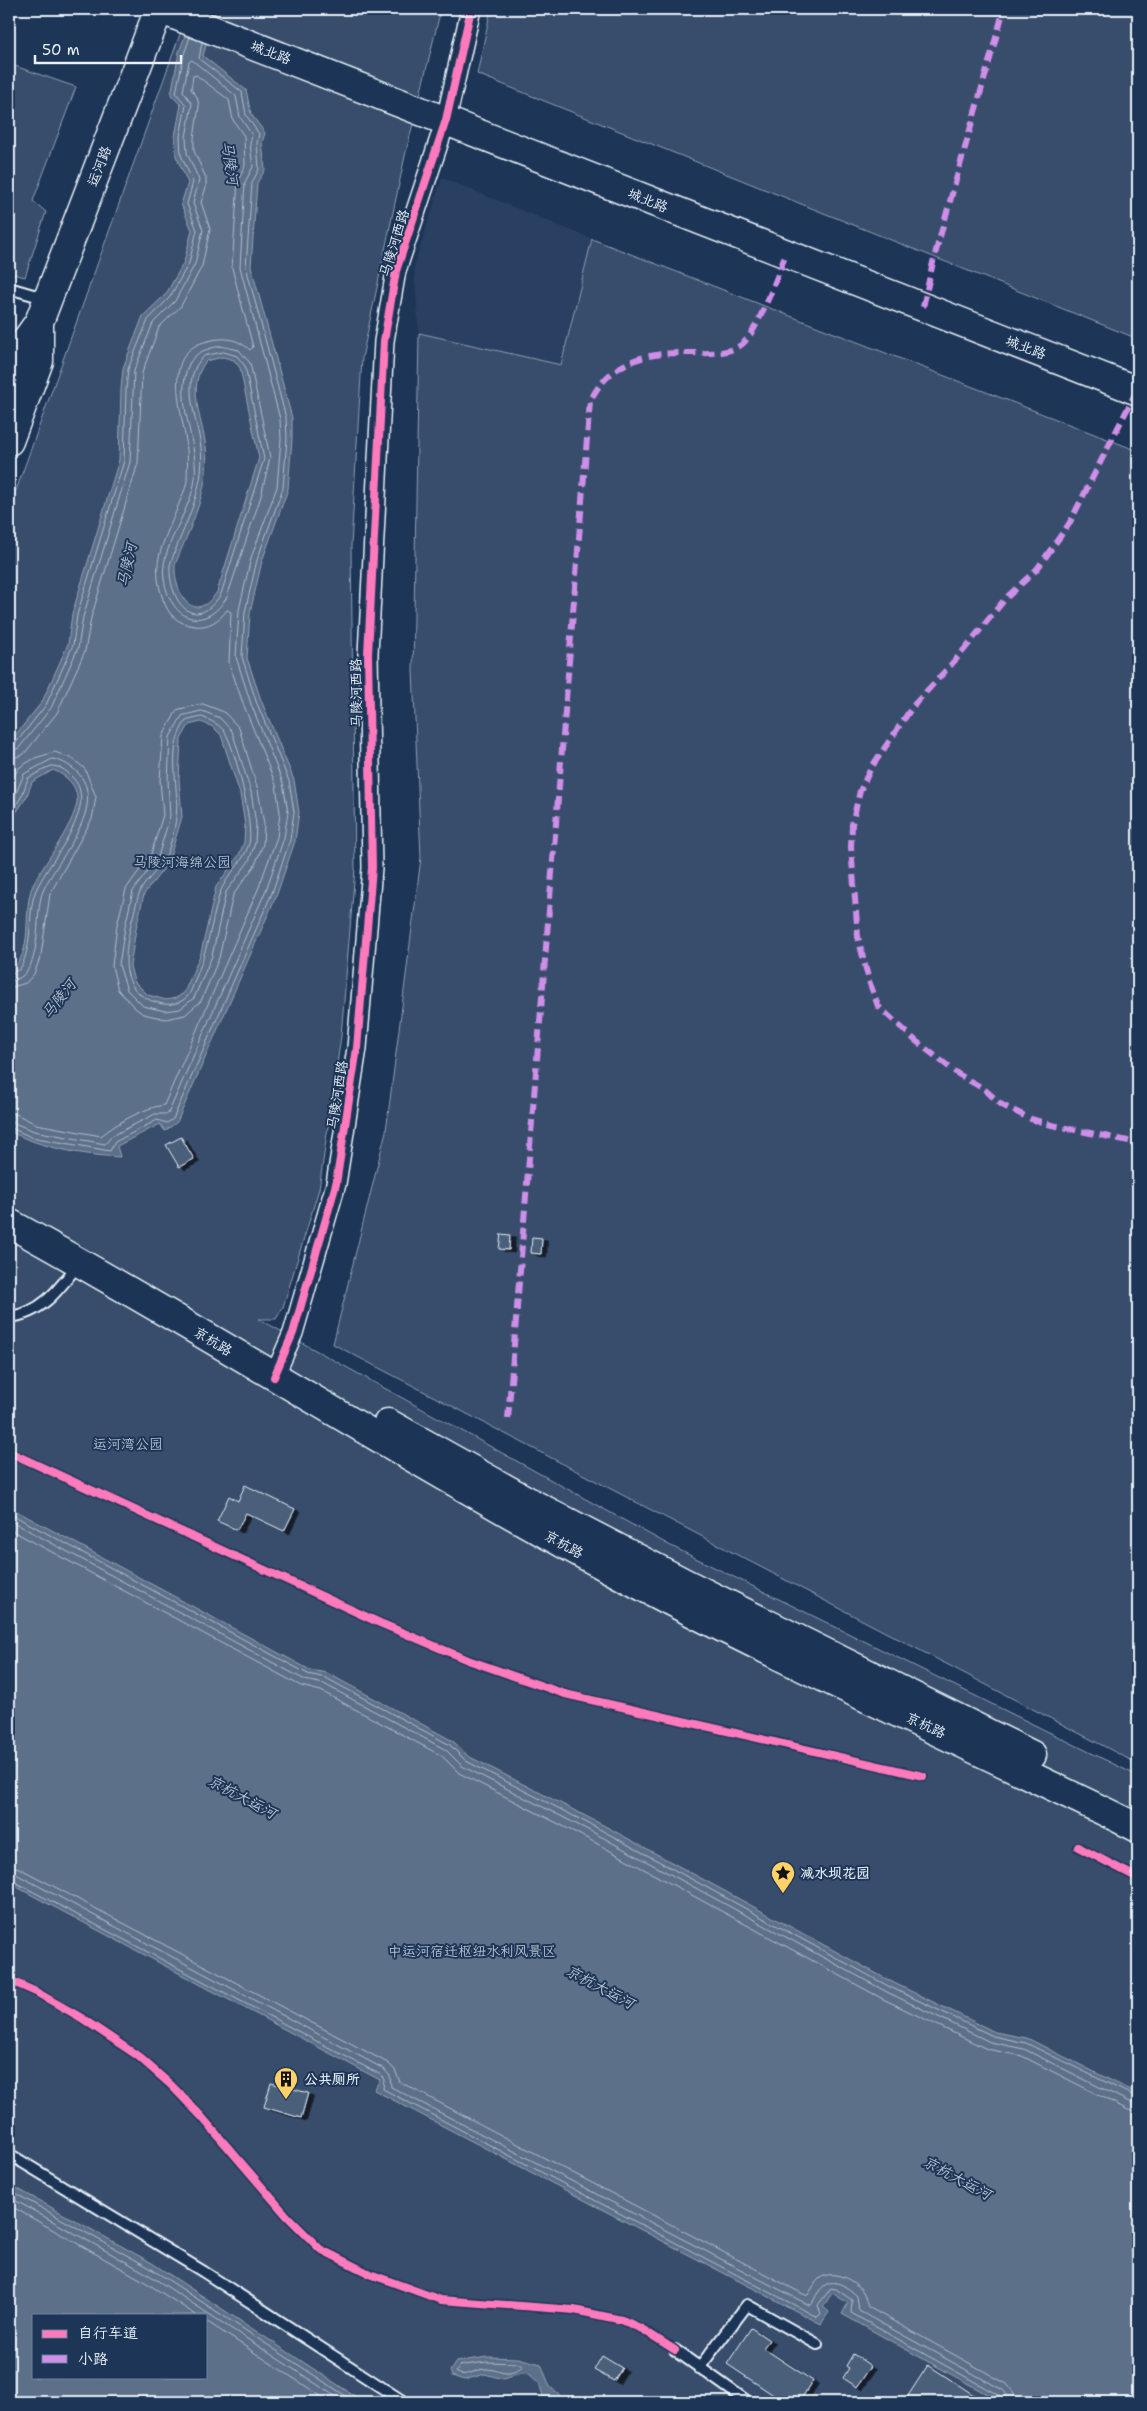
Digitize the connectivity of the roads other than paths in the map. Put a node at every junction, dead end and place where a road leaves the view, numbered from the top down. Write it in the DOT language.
graph roads {
  1 [pos="159,9"];
  2 [pos="471,9"];
  3 [pos="446,120"];
  4 [pos="9,288"];
  5 [pos="44,311"];
  6 [pos="9,368"];
  7 [pos="1138,391"];
  8 [pos="9,441"];
  9 [pos="9,1209"];
  10 [pos="9,1223"];
  11 [pos="80,1262"];
  12 [pos="9,1317"];
  13 [pos="278,1370"];
  14 [pos="1138,1808"];
  15 [pos="1138,1828"];
  16 [pos="9,2154"];
  17 [pos="817,2344"];
  18 [pos="675,2350"];
  19 [pos="700,2368"];
  20 [pos="404,2402"];
  21 [pos="748,2402"];
  1 -- 3 [label="street, 城北路"];
  1 -- 5 [label="street, 运河路"];
  2 -- 3 [label="street, 马陵河西路"];
  3 -- 7 [label="street, 城北路"];
  3 -- 13 [label="street, 马陵河西路"];
  4 -- 5 [label="lane"];
  5 -- 6 [label="street, 运河路"];
  5 -- 8 [label="street, 运河路"];
  9 -- 13 [label="street, 京杭路"];
  10 -- 11 [label="street, 京杭路"];
  11 -- 12 [label="lane"];
  11 -- 13 [label="street, 京杭路"];
  13 -- 14 [label="street, 京杭路"];
  13 -- 15 [label="street, 京杭路"];
  16 -- 20 [label="lane"];
  17 -- 19 [label="lane"];
  18 -- 19 [label="lane"];
  19 -- 21 [label="lane"];
}
